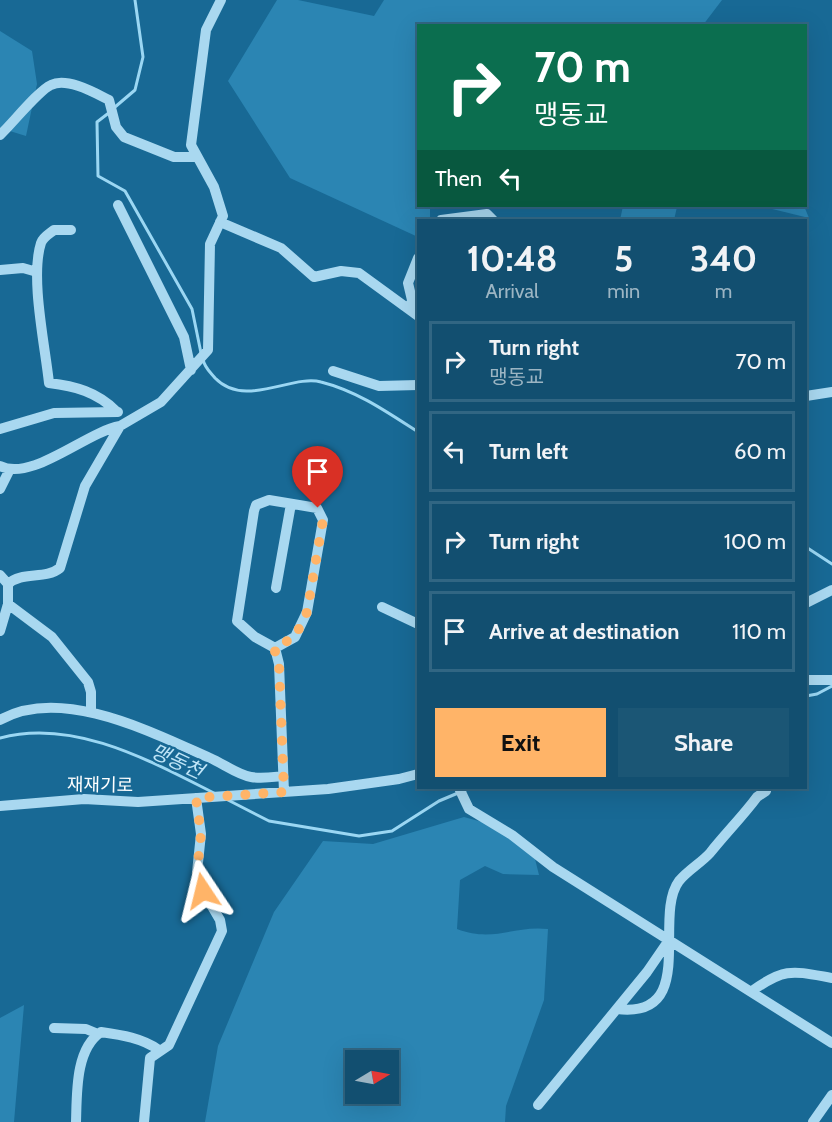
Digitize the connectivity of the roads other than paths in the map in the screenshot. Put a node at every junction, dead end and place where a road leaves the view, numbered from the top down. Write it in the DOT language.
graph roads {
  1 [pos="221,0"];
  2 [pos="0,135"];
  3 [pos="198,157"];
  4 [pos="118,205"];
  5 [pos="449,219"];
  6 [pos="492,219"];
  7 [pos="220,222"];
  8 [pos="71,230"];
  9 [pos="417,260"];
  10 [pos="0,270"];
  11 [pos="37,272"];
  12 [pos="414,313"];
  13 [pos="195,366"];
  14 [pos="333,371"];
  15 [pos="417,385"];
  16 [pos="832,393"];
  17 [pos="807,396"];
  18 [pos="116,411"];
  19 [pos="132,419"];
  20 [pos="120,426"];
  21 [pos="0,429"];
  22 [pos="5,467"];
  23 [pos="0,489"];
  24 [pos="291,504"];
  25 [pos="0,574"];
  26 [pos="8,584"];
  27 [pos="276,588"];
  28 [pos="832,590"];
  29 [pos="807,602"];
  30 [pos="8,604"];
  31 [pos="382,607"];
  32 [pos="417,624"];
  33 [pos="0,631"];
  34 [pos="274,648"];
  35 [pos="807,680"];
  36 [pos="831,680"];
  37 [pos="91,712"];
  38 [pos="0,720"];
  39 [pos="417,774"];
  40 [pos="283,776"];
  41 [pos="459,789"];
  42 [pos="766,791"];
  43 [pos="279,792"];
  44 [pos="198,797"];
  45 [pos="0,806"];
  46 [pos="669,940"];
  47 [pos="832,978"];
  48 [pos="752,991"];
  49 [pos="616,1009"];
  50 [pos="54,1028"];
  51 [pos="98,1034"];
  52 [pos="832,1043"];
  53 [pos="159,1050"];
  54 [pos="832,1095"];
  55 [pos="538,1106"];
  56 [pos="76,1122"];
  57 [pos="144,1122"];
  58 [pos="813,1122"];
  1 -- 3 [label="street"];
  2 -- 3 [label="street"];
  3 -- 7 [label="street"];
  4 -- 13 [label="street"];
  5 -- 6 [label="street"];
  7 -- 12 [label="street"];
  7 -- 13 [label="street"];
  8 -- 11 [label="street"];
  9 -- 12 [label="street"];
  10 -- 11 [label="street"];
  11 -- 18 [label="street"];
  13 -- 19 [label="street"];
  14 -- 15 [label="street"];
  16 -- 17 [label="street"];
  18 -- 19 [label="street"];
  18 -- 21 [label="street"];
  19 -- 20 [label="street"];
  20 -- 22 [label="street"];
  20 -- 26 [label="street"];
  22 -- 23 [label="street"];
  24 -- 27 [label="street"];
  24 -- 34 [label="street"];
  24 -- 34 [label="street"];
  25 -- 26 [label="street"];
  26 -- 30 [label="street"];
  28 -- 29 [label="street"];
  30 -- 33 [label="street"];
  30 -- 37 [label="street"];
  31 -- 32 [label="street"];
  34 -- 40 [label="street"];
  35 -- 36 [label="street"];
  37 -- 38 [label="street"];
  37 -- 40 [label="street"];
  39 -- 43 [label="street"];
  40 -- 43 [label="street"];
  41 -- 46 [label="street"];
  42 -- 46 [label="street"];
  43 -- 44 [label="street, 재재기로"];
  44 -- 45 [label="street, 재재기로"];
  44 -- 53 [label="street"];
  46 -- 48 [label="street"];
  46 -- 49 [label="street"];
  46 -- 49 [label="street"];
  47 -- 48 [label="street"];
  48 -- 52 [label="street"];
  49 -- 55 [label="street"];
  50 -- 51 [label="street"];
  51 -- 53 [label="street"];
  51 -- 56 [label="street"];
  53 -- 57 [label="street"];
  54 -- 58 [label="street"];
}
